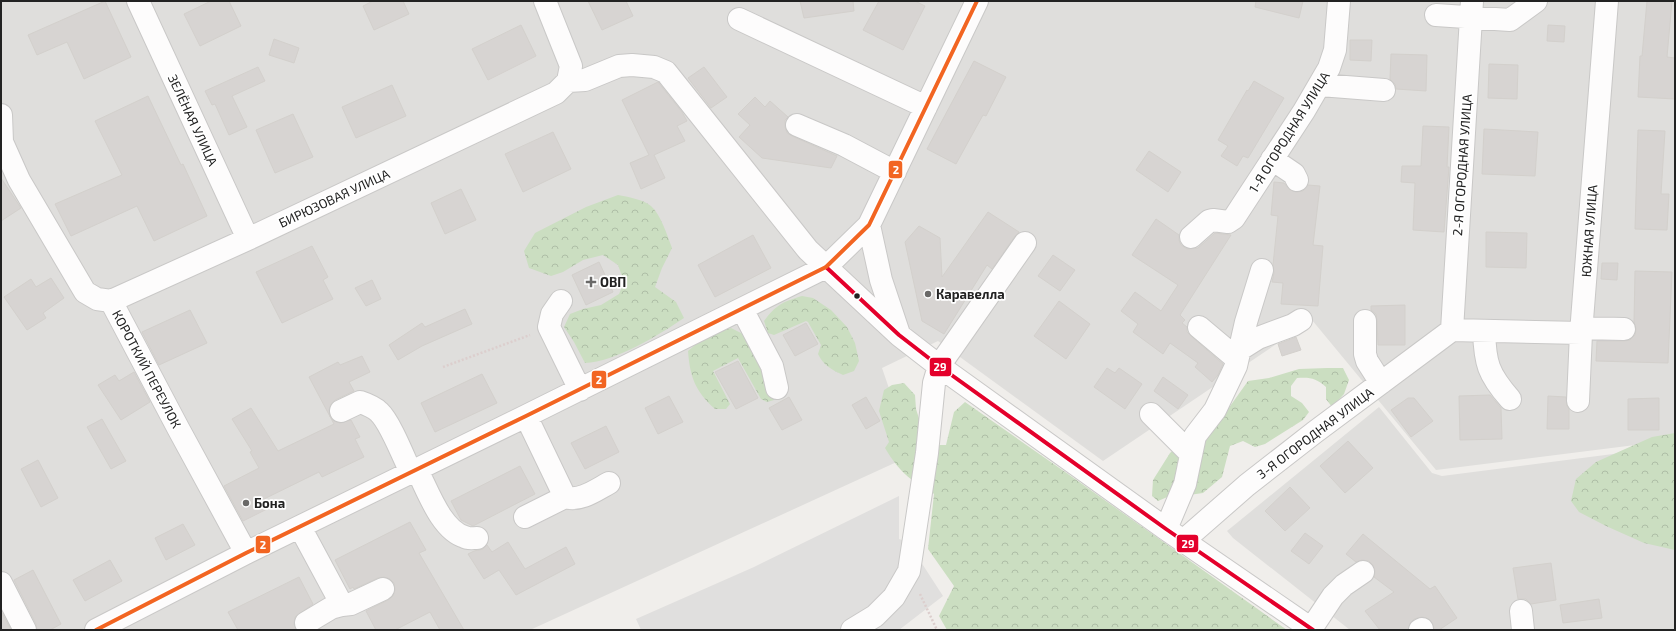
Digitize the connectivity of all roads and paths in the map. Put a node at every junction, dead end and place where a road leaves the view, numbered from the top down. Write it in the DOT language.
graph roads {
  1 [pos="545,1"];
  2 [pos="977,1"];
  3 [pos="1339,1"];
  4 [pos="1536,1"];
  5 [pos="1607,1"];
  6 [pos="144,3"];
  7 [pos="1472,9"];
  8 [pos="1436,15"];
  9 [pos="739,19"];
  10 [pos="1320,85"];
  11 [pos="562,87"];
  12 [pos="1384,90"];
  13 [pos="926,107"];
  14 [pos="1,115"];
  15 [pos="797,125"];
  16 [pos="1272,159"];
  17 [pos="895,172"];
  18 [pos="1297,180"];
  19 [pos="869,225"];
  20 [pos="1191,237"];
  21 [pos="248,239"];
  22 [pos="1025,243"];
  23 [pos="826,267"];
  24 [pos="1262,270"];
  25 [pos="111,301"];
  26 [pos="561,302"];
  27 [pos="742,308"];
  28 [pos="1301,320"];
  29 [pos="1365,321"];
  30 [pos="1199,327"];
  31 [pos="1624,329"];
  32 [pos="1452,330"];
  33 [pos="1581,330"];
  34 [pos="1484,331"];
  35 [pos="899,335"];
  36 [pos="555,341"];
  37 [pos="1238,355"];
  38 [pos="443,366"];
  39 [pos="939,366"];
  40 [pos="1381,383"];
  41 [pos="778,388"];
  42 [pos="580,390"];
  43 [pos="1510,399"];
  44 [pos="1578,401"];
  45 [pos="341,411"];
  46 [pos="1151,414"];
  47 [pos="526,416"];
  48 [pos="1190,453"];
  49 [pos="414,471"];
  50 [pos="609,483"];
  51 [pos="565,497"];
  52 [pos="525,518"];
  53 [pos="300,527"];
  54 [pos="1174,535"];
  55 [pos="477,538"];
  56 [pos="246,552"];
  57 [pos="1363,572"];
  58 [pos="1,583"];
  59 [pos="383,589"];
  60 [pos="342,605"];
  61 [pos="933,621"];
  62 [pos="306,623"];
  63 [pos="1312,629"];
  64 [pos="25,630"];
  65 [pos="96,630"];
  66 [pos="852,630"];
  67 [pos="937,630"];
  1 -- 11 [label="street"];
  2 -- 13 [label="street"];
  3 -- 10 [label="street, 1-Я ОГОРОДНАЯ УЛИЦА"];
  4 -- 7 [label="street"];
  5 -- 33 [label="street, ЮЖНАЯ УЛИЦА"];
  6 -- 21 [label="street, ЗЕЛЁНАЯ УЛИЦА"];
  7 -- 8 [label="street"];
  7 -- 32 [label="street, 2-Я ОГОРОДНАЯ УЛИЦА"];
  9 -- 13 [label="street"];
  10 -- 12 [label="street"];
  10 -- 16 [label="street, 1-Я ОГОРОДНАЯ УЛИЦА"];
  11 -- 21 [label="street, БИРЮЗОВАЯ УЛИЦА"];
  11 -- 23 [label="street, БИРЮЗОВАЯ УЛИЦА"];
  13 -- 17 [label="street"];
  14 -- 25 [label="street, КОРОТКИЙ ПЕРЕУЛОК"];
  15 -- 17 [label="street"];
  16 -- 18 [label="street"];
  16 -- 20 [label="street, 1-Я ОГОРОДНАЯ УЛИЦА"];
  17 -- 19 [label="street"];
  19 -- 23 [label="street"];
  19 -- 35 [label="street"];
  21 -- 25 [label="street, БИРЮЗОВАЯ УЛИЦА"];
  22 -- 39 [label="street"];
  23 -- 27 [label="street"];
  23 -- 35 [label="street, БИРЮЗОВАЯ УЛИЦА"];
  24 -- 37 [label="street"];
  25 -- 56 [label="street, КОРОТКИЙ ПЕРЕУЛОК"];
  26 -- 36 [label="street"];
  27 -- 41 [label="street"];
  27 -- 42 [label="street"];
  28 -- 37 [label="street"];
  29 -- 40 [label="street"];
  30 -- 37 [label="street"];
  31 -- 33 [label="street"];
  32 -- 34 [label="street"];
  32 -- 40 [label="street, 3-Я ОГОРОДНАЯ УЛИЦА"];
  33 -- 34 [label="street"];
  33 -- 44 [label="street, ЮЖНАЯ УЛИЦА"];
  34 -- 43 [label="street"];
  35 -- 39 [label="street, БИРЮЗОВАЯ УЛИЦА"];
  36 -- 38 [label="path"];
  36 -- 42 [label="street"];
  37 -- 48 [label="street"];
  39 -- 54 [label="street, БИРЮЗОВАЯ УЛИЦА"];
  39 -- 66 [label="street"];
  40 -- 54 [label="street, 3-Я ОГОРОДНАЯ УЛИЦА"];
  42 -- 47 [label="street"];
  45 -- 49 [label="street"];
  46 -- 48 [label="street"];
  47 -- 49 [label="street"];
  47 -- 51 [label="street"];
  48 -- 54 [label="street"];
  49 -- 53 [label="street"];
  49 -- 55 [label="street"];
  50 -- 51 [label="street"];
  51 -- 52 [label="street"];
  53 -- 56 [label="street"];
  53 -- 60 [label="street"];
  54 -- 63 [label="street, БИРЮЗОВАЯ УЛИЦА"];
  56 -- 65 [label="street"];
  57 -- 63 [label="street"];
  58 -- 64 [label="street"];
  59 -- 60 [label="street"];
  60 -- 62 [label="street"];
  61 -- 67 [label="path"];
}
